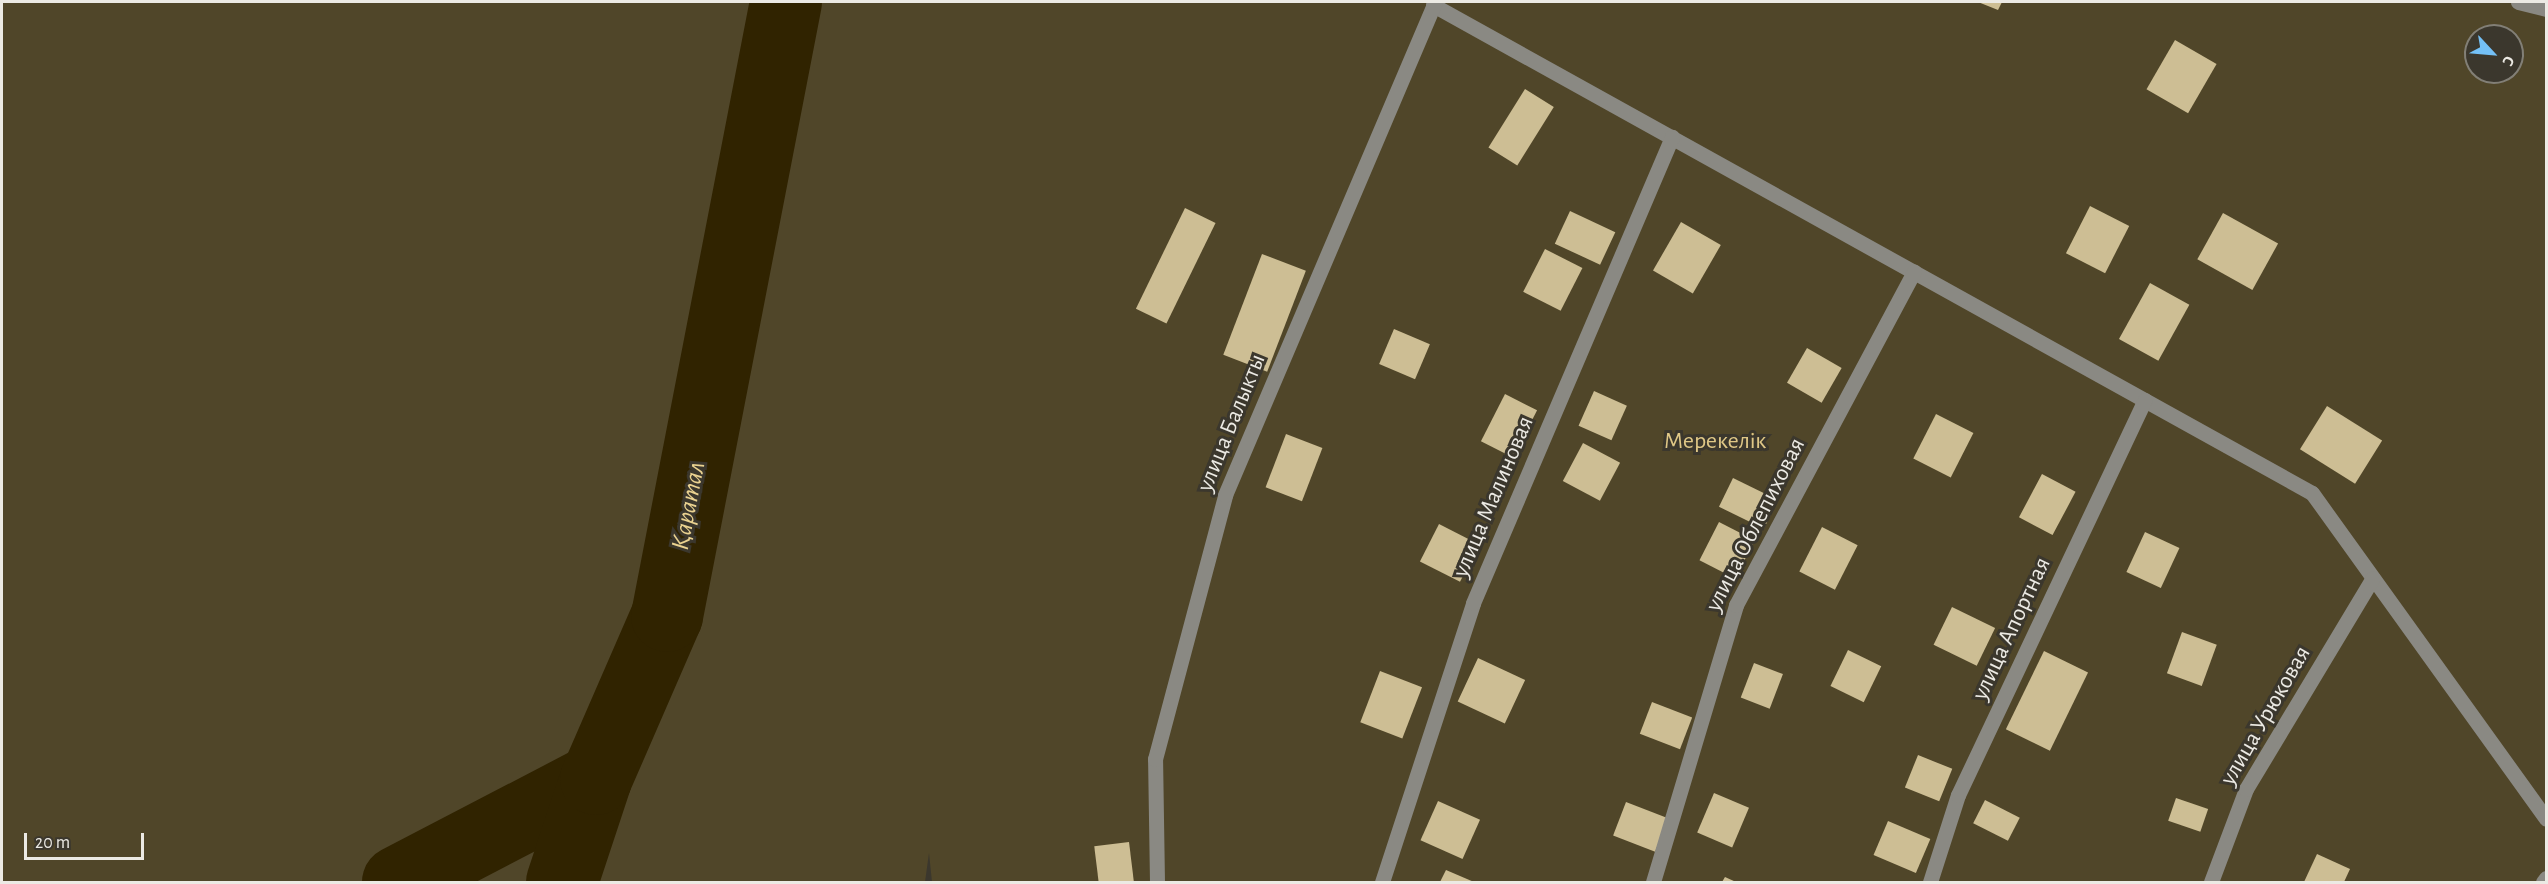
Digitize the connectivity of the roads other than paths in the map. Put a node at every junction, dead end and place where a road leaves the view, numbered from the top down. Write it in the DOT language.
graph roads {
  1 [pos="2518,2"];
  2 [pos="1434,3"];
  3 [pos="2547,9"];
  4 [pos="1672,137"];
  5 [pos="1914,272"];
  6 [pos="2145,400"];
  7 [pos="2373,578"];
  8 [pos="2547,819"];
  9 [pos="2547,878"];
  10 [pos="1157,882"];
  11 [pos="1382,882"];
  12 [pos="1653,882"];
  13 [pos="1930,882"];
  14 [pos="2211,882"];
  15 [pos="2543,882"];
  1 -- 3 [label="street"];
  2 -- 4 [label="street"];
  2 -- 10 [label="street, улица Балыкты"];
  4 -- 5 [label="street"];
  4 -- 11 [label="street, улица Малиновая"];
  5 -- 6 [label="street"];
  5 -- 12 [label="street, улица Облепиховая"];
  6 -- 7 [label="street"];
  6 -- 13 [label="street, улица Апортная"];
  7 -- 8 [label="street"];
  7 -- 14 [label="street, улица Урюковая"];
  9 -- 15 [label="street"];
}
